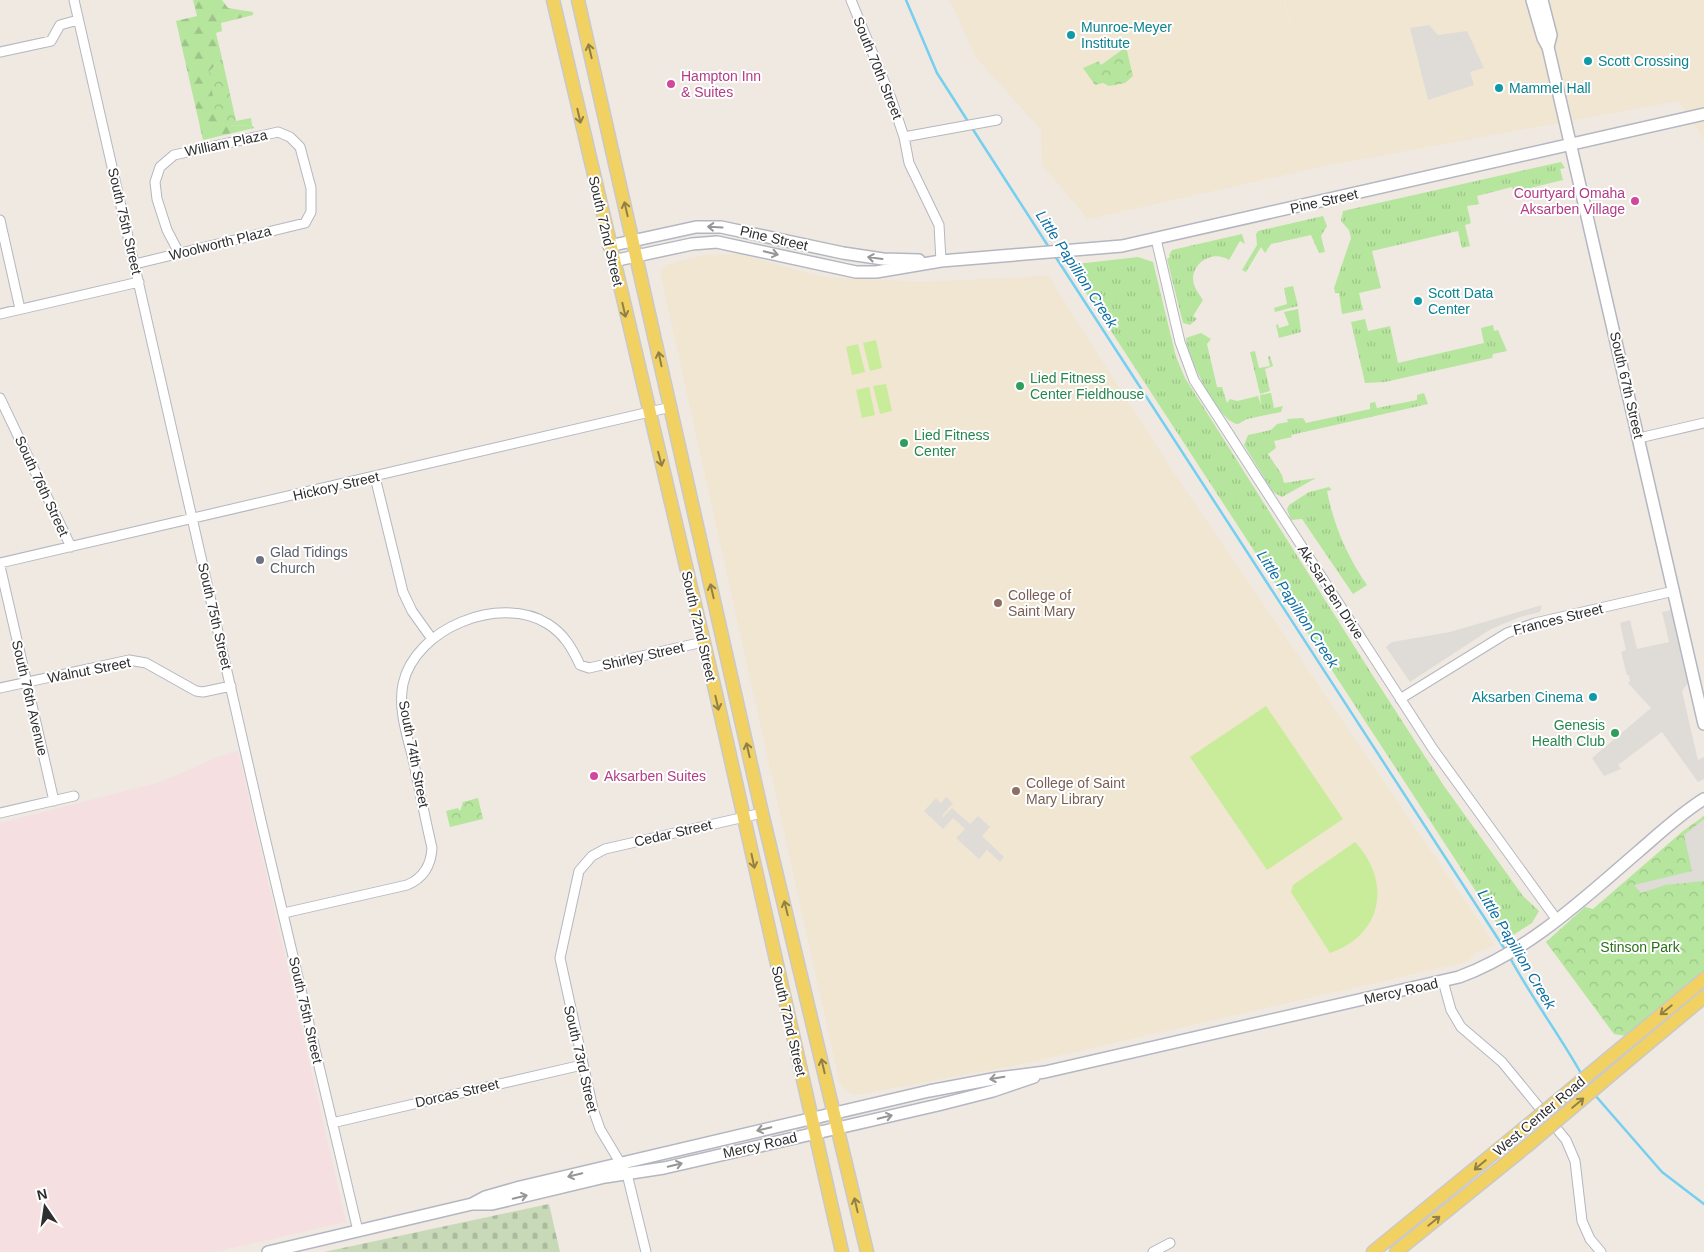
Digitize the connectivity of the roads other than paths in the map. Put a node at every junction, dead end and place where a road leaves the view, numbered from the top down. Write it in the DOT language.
graph roads {
  1 [pos="74,0"];
  2 [pos="553,0"];
  3 [pos="578,0"];
  4 [pos="851,0"];
  5 [pos="1532,0"];
  6 [pos="1542,0"];
  7 [pos="78,20"];
  8 [pos="1548,47"];
  9 [pos="0,52"];
  10 [pos="1704,114"];
  11 [pos="997,120"];
  12 [pos="904,137"];
  13 [pos="1572,145"];
  14 [pos="0,220"];
  15 [pos="305,223"];
  16 [pos="1156,240"];
  17 [pos="634,242"];
  18 [pos="609,246"];
  19 [pos="179,253"];
  20 [pos="637,256"];
  21 [pos="613,261"];
  22 [pos="941,262"];
  23 [pos="135,264"];
  24 [pos="139,282"];
  25 [pos="20,309"];
  26 [pos="0,314"];
  27 [pos="0,398"];
  28 [pos="671,407"];
  29 [pos="648,412"];
  30 [pos="1704,423"];
  31 [pos="1639,438"];
  32 [pos="375,478"];
  33 [pos="193,519"];
  34 [pos="70,547"];
  35 [pos="0,565"];
  36 [pos="1674,591"];
  37 [pos="432,639"];
  38 [pos="703,642"];
  39 [pos="26,682"];
  40 [pos="231,686"];
  41 [pos="0,688"];
  42 [pos="1400,699"];
  43 [pos="1704,724"];
  44 [pos="74,796"];
  45 [pos="1704,799"];
  46 [pos="54,801"];
  47 [pos="762,812"];
  48 [pos="0,813"];
  49 [pos="743,817"];
  50 [pos="587,861"];
  51 [pos="284,913"];
  52 [pos="1557,920"];
  53 [pos="1704,979"];
  54 [pos="1443,981"];
  55 [pos="1704,997"];
  56 [pos="582,1064"];
  57 [pos="1045,1072"];
  58 [pos="834,1113"];
  59 [pos="811,1118"];
  60 [pos="332,1123"];
  61 [pos="837,1128"];
  62 [pos="814,1133"];
  63 [pos="624,1169"];
  64 [pos="828,1194"];
  65 [pos="358,1231"];
  66 [pos="1170,1243"];
  67 [pos="268,1252"];
  68 [pos="646,1252"];
  69 [pos="834,1252"];
  70 [pos="842,1252"];
  71 [pos="867,1252"];
  72 [pos="1153,1252"];
  73 [pos="1373,1252"];
  74 [pos="1396,1252"];
  75 [pos="1601,1252"];
  1 -- 7 [label="street, South 75th Street"];
  2 -- 18 [label="main road, South 72nd Street, one-way"];
  17 -- 3 [label="main road, South 72nd Street, one-way"];
  4 -- 12 [label="street, South 70th Street"];
  5 -- 8 [label="main road, South 67th Street"];
  6 -- 8 [label="main road, South 67th Street"];
  7 -- 9 [label="street"];
  7 -- 23 [label="street, South 75th Street"];
  8 -- 13 [label="main road, South 67th Street"];
  10 -- 13 [label="main road, Pine Street"];
  11 -- 12 [label="street"];
  12 -- 22 [label="street, South 70th Street"];
  13 -- 16 [label="main road, Pine Street"];
  13 -- 31 [label="main road, South 67th Street"];
  14 -- 25 [label="street"];
  15 -- 19 [label="street, Woolworth Plaza"];
  15 -- 19 [label="street, William Plaza"];
  16 -- 22 [label="main road, Pine Street"];
  16 -- 42 [label="street, Ak-Sar-Ben Drive"];
  17 -- 18 [label="main road, Pine Street"];
  17 -- 20 [label="main road, South 72nd Street"];
  22 -- 17 [label="main road, Pine Street, one-way"];
  18 -- 21 [label="main road, South 72nd Street"];
  19 -- 23 [label="street, Woolworth Plaza"];
  20 -- 21 [label="main road, Pine Street"];
  20 -- 22 [label="main road, Pine Street, one-way"];
  28 -- 20 [label="main road, South 72nd Street, one-way"];
  21 -- 29 [label="main road, South 72nd Street, one-way"];
  23 -- 24 [label="street, South 75th Street"];
  24 -- 25 [label="street"];
  24 -- 33 [label="street, South 75th Street"];
  25 -- 26 [label="street"];
  27 -- 34 [label="street, South 76th Street"];
  28 -- 29 [label="street, Hickory Street"];
  47 -- 28 [label="main road, South 72nd Street, one-way"];
  29 -- 32 [label="street, Hickory Street"];
  29 -- 38 [label="main road, South 72nd Street, one-way"];
  30 -- 31 [label="street"];
  31 -- 36 [label="main road, South 67th Street"];
  32 -- 33 [label="street, Hickory Street"];
  32 -- 37 [label="street"];
  33 -- 34 [label="street, Hickory Street"];
  33 -- 40 [label="street, South 75th Street"];
  34 -- 35 [label="street, Hickory Street"];
  35 -- 39 [label="street, South 76th Avenue"];
  36 -- 42 [label="street, Frances Street"];
  36 -- 43 [label="main road, South 67th Street"];
  37 -- 38 [label="street, Shirley Street"];
  37 -- 51 [label="street, South 74th Street"];
  38 -- 49 [label="main road, South 72nd Street, one-way"];
  39 -- 40 [label="street, Walnut Street"];
  39 -- 41 [label="street, Walnut Street"];
  39 -- 46 [label="street, South 76th Avenue"];
  40 -- 51 [label="street, South 75th Street"];
  42 -- 52 [label="street, Ak-Sar-Ben Drive"];
  44 -- 46 [label="street"];
  45 -- 52 [label="main road, Mercy Road"];
  46 -- 48 [label="street"];
  47 -- 49 [label="street, Cedar Street"];
  58 -- 47 [label="main road, South 72nd Street, one-way"];
  49 -- 50 [label="street, Cedar Street"];
  49 -- 59 [label="main road, South 72nd Street, one-way"];
  50 -- 56 [label="street, South 73rd Street"];
  51 -- 60 [label="street, South 75th Street"];
  52 -- 54 [label="main road, Mercy Road"];
  53 -- 73 [label="main road, West Center Road, one-way, bridge"];
  54 -- 57 [label="main road, Mercy Road"];
  54 -- 75 [label="street"];
  74 -- 55 [label="main road, West Center Road, one-way, bridge"];
  56 -- 60 [label="street, Dorcas Street"];
  56 -- 63 [label="street, South 73rd Street"];
  57 -- 58 [label="main road, Mercy Road, one-way"];
  61 -- 57 [label="main road, Mercy Road, one-way"];
  58 -- 59 [label="main road, Mercy Road"];
  58 -- 61 [label="main road, South 72nd Street"];
  59 -- 62 [label="main road, South 72nd Street"];
  59 -- 63 [label="main road, Mercy Road, one-way"];
  60 -- 65 [label="street, South 75th Street"];
  61 -- 62 [label="main road, Mercy Road"];
  71 -- 61 [label="main road, South 72nd Street, one-way"];
  63 -- 62 [label="main road, Mercy Road, one-way"];
  62 -- 64 [label="main road, South 72nd Street"];
  63 -- 65 [label="main road, Mercy Road"];
  63 -- 68 [label="street, South 73rd Street"];
  64 -- 69 [label="main road"];
  64 -- 70 [label="main road, South 72nd Street"];
  65 -- 67 [label="main road, Mercy Road"];
  66 -- 72 [label="street"];
}
